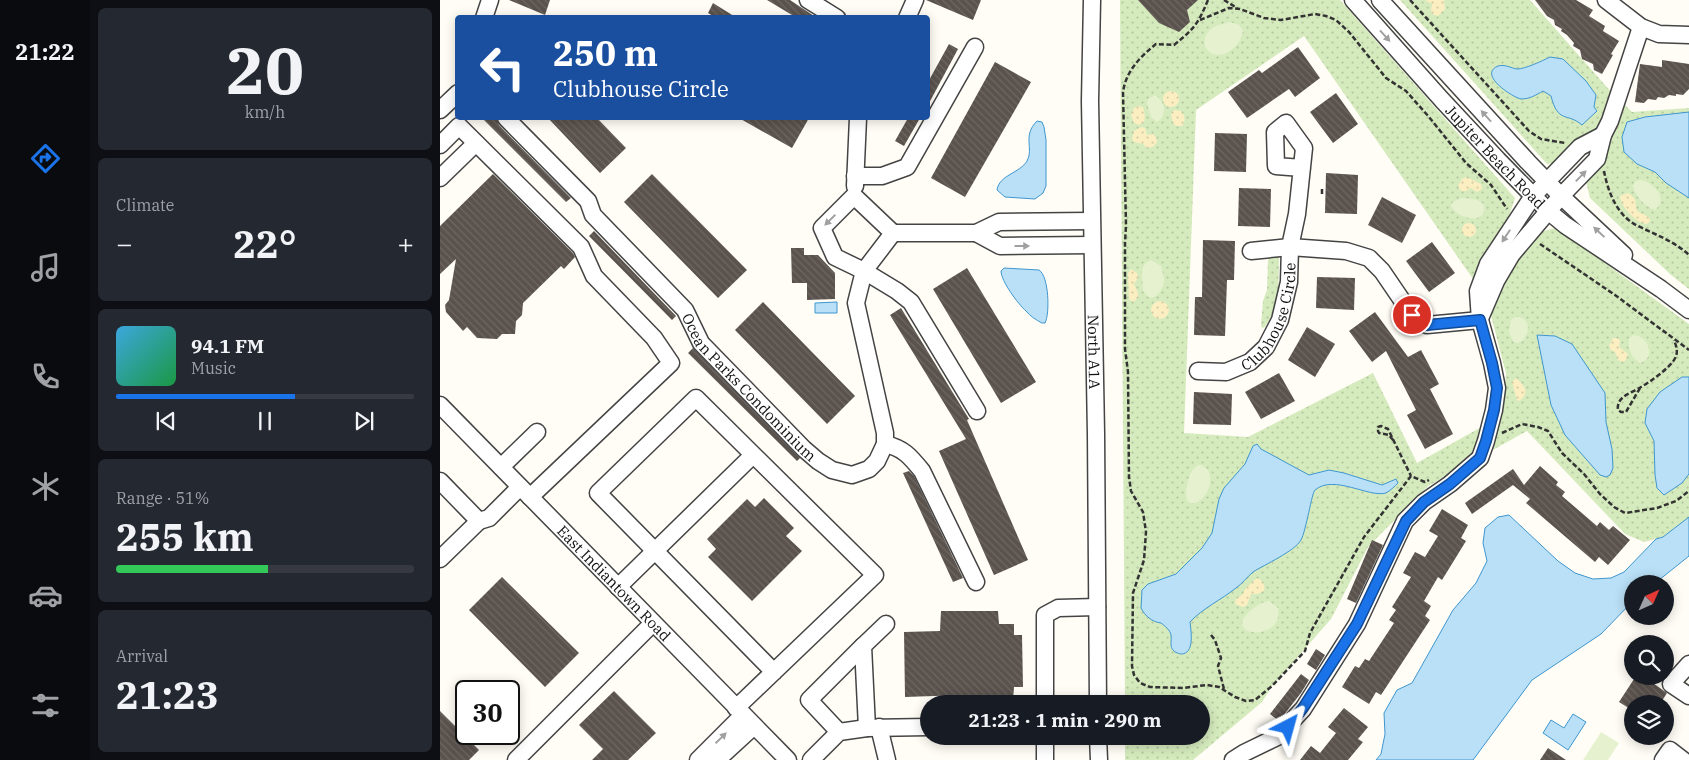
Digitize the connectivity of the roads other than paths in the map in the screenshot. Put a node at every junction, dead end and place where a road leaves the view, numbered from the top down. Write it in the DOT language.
graph roads {
  1 [pos="490,0"];
  2 [pos="808,0"];
  3 [pos="915,0"];
  4 [pos="1092,0"];
  5 [pos="1353,0"];
  6 [pos="1380,0"];
  7 [pos="1606,0"];
  8 [pos="485,15"];
  9 [pos="832,15"];
  10 [pos="908,15"];
  11 [pos="1641,26"];
  12 [pos="1687,31"];
  13 [pos="975,47"];
  14 [pos="455,96"];
  15 [pos="440,110"];
  16 [pos="508,120"];
  17 [pos="858,120"];
  18 [pos="1603,135"];
  19 [pos="476,143"];
  20 [pos="440,145"];
  21 [pos="1302,168"];
  22 [pos="855,176"];
  23 [pos="440,178"];
  24 [pos="1547,182"];
  25 [pos="854,196"];
  26 [pos="1533,196"];
  27 [pos="1561,196"];
  28 [pos="1548,211"];
  29 [pos="1091,220"];
  30 [pos="893,233"];
  31 [pos="976,233"];
  32 [pos="1092,245"];
  33 [pos="1290,247"];
  34 [pos="1251,251"];
  35 [pos="864,271"];
  36 [pos="1661,289"];
  37 [pos="1689,310"];
  38 [pos="1480,320"];
  39 [pos="1198,371"];
  40 [pos="440,405"];
  41 [pos="977,412"];
  42 [pos="537,432"];
  43 [pos="885,444"];
  44 [pos="753,455"];
  45 [pos="500,467"];
  46 [pos="440,481"];
  47 [pos="525,492"];
  48 [pos="479,521"];
  49 [pos="655,551"];
  50 [pos="440,559"];
  51 [pos="976,582"];
  52 [pos="618,587"];
  53 [pos="1097,607"];
  54 [pos="653,623"];
  55 [pos="886,624"];
  56 [pos="864,646"];
  57 [pos="1689,664"];
  58 [pos="774,672"];
  59 [pos="1045,695"];
  60 [pos="1098,695"];
  61 [pos="1689,696"];
  62 [pos="744,716"];
  63 [pos="873,727"];
  64 [pos="920,727"];
  65 [pos="839,732"];
  66 [pos="1045,745"];
  67 [pos="1098,745"];
  68 [pos="516,760"];
  69 [pos="698,760"];
  70 [pos="718,760"];
  71 [pos="788,760"];
  72 [pos="812,760"];
  73 [pos="888,760"];
  74 [pos="1045,760"];
  75 [pos="1099,760"];
  76 [pos="1233,760"];
  77 [pos="1664,760"];
  78 [pos="1683,760"];
  1 -- 8 [label="street"];
  2 -- 9 [label="street"];
  3 -- 10 [label="street"];
  4 -- 29 [label="street, North A1A"];
  5 -- 26 [label="street, Jupiter Beach Road, one-way"];
  24 -- 6 [label="street, Jupiter Beach Road, one-way"];
  7 -- 11 [label="street"];
  11 -- 12 [label="street"];
  11 -- 18 [label="street"];
  13 -- 22 [label="street"];
  14 -- 15 [label="street"];
  16 -- 43 [label="street, Ocean Parks Condominium"];
  17 -- 22 [label="street"];
  18 -- 24 [label="street"];
  27 -- 18 [label="street, one-way"];
  19 -- 20 [label="street"];
  19 -- 23 [label="street"];
  19 -- 47 [label="street"];
  21 -- 33 [label="street, Clubhouse Circle"];
  22 -- 25 [label="street"];
  24 -- 26 [label="street"];
  24 -- 27 [label="street, Jupiter Beach Road"];
  25 -- 30 [label="street"];
  25 -- 35 [label="street, one-way"];
  26 -- 28 [label="street, Jupiter Beach Road"];
  26 -- 38 [label="street, one-way"];
  27 -- 28 [label="street"];
  36 -- 27 [label="street, Jupiter Beach Road, one-way"];
  28 -- 36 [label="street, Jupiter Beach Road"];
  28 -- 38 [label="street"];
  29 -- 31 [label="street"];
  29 -- 32 [label="street, North A1A"];
  30 -- 31 [label="street"];
  30 -- 35 [label="street"];
  31 -- 32 [label="street, one-way"];
  32 -- 53 [label="street, North A1A"];
  33 -- 34 [label="street, Clubhouse Circle"];
  33 -- 38 [label="street, Clubhouse Circle"];
  33 -- 39 [label="street, Clubhouse Circle"];
  35 -- 41 [label="street"];
  35 -- 43 [label="street"];
  36 -- 37 [label="street, Jupiter Beach Road"];
  38 -- 76 [label="street"];
  40 -- 45 [label="street, East Indiantown Road"];
  42 -- 45 [label="street"];
  43 -- 51 [label="street"];
  44 -- 49 [label="street"];
  44 -- 49 [label="street"];
  44 -- 58 [label="street"];
  45 -- 47 [label="street, East Indiantown Road"];
  46 -- 48 [label="street"];
  47 -- 48 [label="street"];
  47 -- 52 [label="street, East Indiantown Road"];
  48 -- 50 [label="street"];
  49 -- 52 [label="street"];
  49 -- 58 [label="street"];
  52 -- 54 [label="street, East Indiantown Road"];
  53 -- 59 [label="street"];
  53 -- 60 [label="street, North A1A"];
  54 -- 62 [label="street, East Indiantown Road"];
  54 -- 68 [label="street"];
  55 -- 56 [label="street"];
  56 -- 63 [label="street"];
  56 -- 65 [label="street"];
  57 -- 61 [label="street"];
  58 -- 62 [label="street"];
  69 -- 62 [label="street, one-way"];
  62 -- 70 [label="street"];
  62 -- 71 [label="street, East Indiantown Road"];
  63 -- 64 [label="street"];
  63 -- 65 [label="street"];
  63 -- 73 [label="street"];
  65 -- 72 [label="street"];
  66 -- 74 [label="street"];
  67 -- 75 [label="street"];
  77 -- 78 [label="street"];
}
